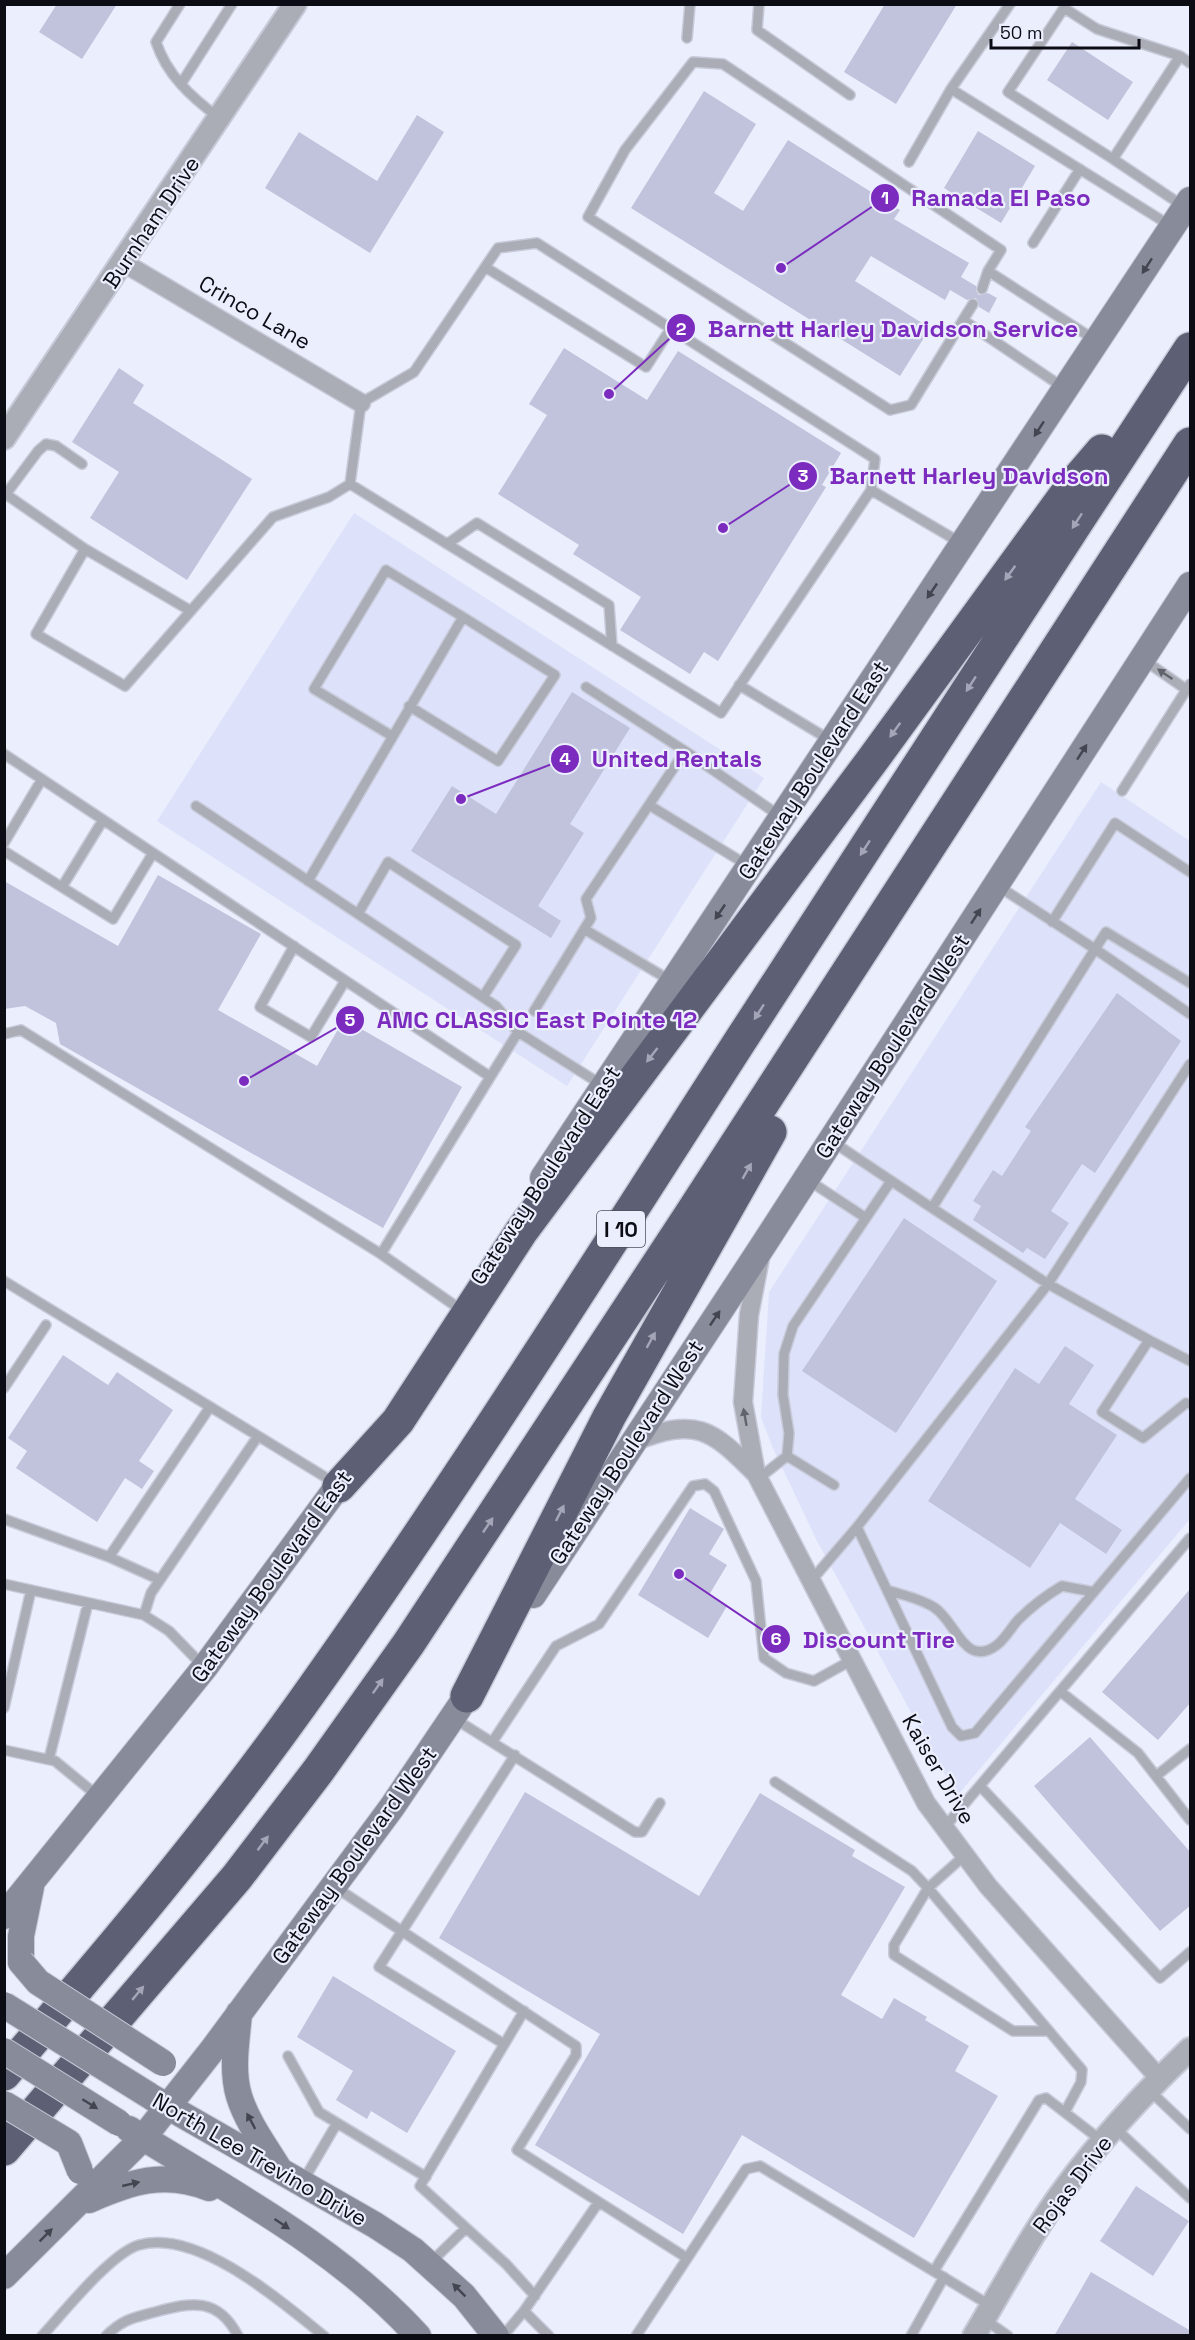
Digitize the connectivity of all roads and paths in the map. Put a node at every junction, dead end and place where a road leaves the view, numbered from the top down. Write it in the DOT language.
graph roads {
  1 [pos="180,4"];
  2 [pos="232,4"];
  3 [pos="295,4"];
  4 [pos="690,4"];
  5 [pos="759,4"];
  6 [pos="1010,4"];
  7 [pos="1065,6"];
  8 [pos="687,38"];
  9 [pos="1180,56"];
  10 [pos="1191,63"];
  11 [pos="181,84"];
  12 [pos="951,89"];
  13 [pos="850,95"];
  14 [pos="220,118"];
  15 [pos="1113,159"];
  16 [pos="909,162"];
  17 [pos="1080,169"];
  18 [pos="1183,211"];
  19 [pos="1033,243"];
  20 [pos="124,264"];
  21 [pos="485,267"];
  22 [pos="988,271"];
  23 [pos="982,289"];
  24 [pos="973,304"];
  25 [pos="963,320"];
  26 [pos="671,328"];
  27 [pos="1097,341"];
  28 [pos="1191,348"];
  29 [pos="1065,389"];
  30 [pos="361,403"];
  31 [pos="4,438"];
  32 [pos="1191,444"];
  33 [pos="82,464"];
  34 [pos="350,484"];
  35 [pos="871,490"];
  36 [pos="5,494"];
  37 [pos="447,544"];
  38 [pos="963,544"];
  39 [pos="85,549"];
  40 [pos="1191,585"];
  41 [pos="191,611"];
  42 [pos="463,617"];
  43 [pos="612,646"];
  44 [pos="1143,659"];
  45 [pos="739,686"];
  46 [pos="586,687"];
  47 [pos="1189,687"];
  48 [pos="410,706"];
  49 [pos="392,736"];
  50 [pos="832,741"];
  51 [pos="685,751"];
  52 [pos="4,754"];
  53 [pos="977,775"];
  54 [pos="42,779"];
  55 [pos="1122,791"];
  56 [pos="649,805"];
  57 [pos="196,806"];
  58 [pos="782,817"];
  59 [pos="103,820"];
  60 [pos="4,843"];
  61 [pos="4,851"];
  62 [pos="153,853"];
  63 [pos="750,866"];
  64 [pos="1191,872"];
  65 [pos="308,881"];
  66 [pos="996,885"];
  67 [pos="62,887"];
  68 [pos="358,914"];
  69 [pos="1052,922"];
  70 [pos="584,929"];
  71 [pos="294,946"];
  72 [pos="1095,949"];
  73 [pos="345,981"];
  74 [pos="673,982"];
  75 [pos="1191,984"];
  76 [pos="483,997"];
  77 [pos="534,1011"];
  78 [pos="1191,1014"];
  79 [pos="518,1032"];
  80 [pos="4,1034"];
  81 [pos="1191,1064"];
  82 [pos="489,1076"];
  83 [pos="604,1086"];
  84 [pos="831,1140"];
  85 [pos="806,1179"];
  86 [pos="891,1181"];
  87 [pos="932,1208"];
  88 [pos="866,1218"];
  89 [pos="762,1247"];
  90 [pos="381,1254"];
  91 [pos="4,1281"];
  92 [pos="1048,1284"];
  93 [pos="458,1307"];
  94 [pos="46,1325"];
  95 [pos="1149,1340"];
  96 [pos="1191,1361"];
  97 [pos="4,1388"];
  98 [pos="1191,1404"];
  99 [pos="210,1407"];
  100 [pos="258,1436"];
  101 [pos="633,1442"];
  102 [pos="786,1456"];
  103 [pos="757,1477"];
  104 [pos="1191,1478"];
  105 [pos="834,1485"];
  106 [pos="339,1486"];
  107 [pos="4,1518"];
  108 [pos="858,1527"];
  109 [pos="1191,1538"];
  110 [pos="109,1557"];
  111 [pos="160,1580"];
  112 [pos="811,1581"];
  113 [pos="4,1584"];
  114 [pos="31,1590"];
  115 [pos="887,1590"];
  116 [pos="1094,1592"];
  117 [pos="88,1603"];
  118 [pos="144,1616"];
  119 [pos="852,1660"];
  120 [pos="205,1667"];
  121 [pos="1061,1692"];
  122 [pos="460,1707"];
  123 [pos="4,1708"];
  124 [pos="493,1741"];
  125 [pos="1191,1749"];
  126 [pos="4,1750"];
  127 [pos="514,1755"];
  128 [pos="49,1759"];
  129 [pos="1156,1776"];
  130 [pos="775,1782"];
  131 [pos="981,1787"];
  132 [pos="100,1798"];
  133 [pos="660,1803"];
  134 [pos="1191,1820"];
  135 [pos="944,1828"];
  136 [pos="964,1856"];
  137 [pos="32,1881"];
  138 [pos="333,1886"];
  139 [pos="928,1888"];
  140 [pos="4,1896"];
  141 [pos="4,1916"];
  142 [pos="402,1931"];
  143 [pos="1191,1952"];
  144 [pos="4,2005"];
  145 [pos="524,2011"];
  146 [pos="239,2013"];
  147 [pos="1048,2031"];
  148 [pos="504,2044"];
  149 [pos="213,2049"];
  150 [pos="4,2051"];
  151 [pos="1190,2051"];
  152 [pos="288,2056"];
  153 [pos="4,2074"];
  154 [pos="1154,2084"];
  155 [pos="159,2102"];
  156 [pos="4,2104"];
  157 [pos="1065,2112"];
  158 [pos="337,2123"];
  159 [pos="1191,2129"];
  160 [pos="1108,2134"];
  161 [pos="143,2138"];
  162 [pos="4,2149"];
  163 [pos="426,2177"];
  164 [pos="291,2178"];
  165 [pos="1191,2198"];
  166 [pos="598,2203"];
  167 [pos="77,2205"];
  168 [pos="254,2205"];
  169 [pos="465,2229"];
  170 [pos="687,2258"];
  171 [pos="430,2264"];
  172 [pos="934,2271"];
  173 [pos="4,2276"];
  174 [pos="944,2277"];
  175 [pos="535,2296"];
  176 [pos="524,2311"];
  177 [pos="983,2320"];
  178 [pos="42,2336"];
  179 [pos="106,2336"];
  180 [pos="238,2336"];
  181 [pos="324,2336"];
  182 [pos="418,2336"];
  183 [pos="496,2336"];
  184 [pos="503,2336"];
  185 [pos="549,2336"];
  186 [pos="636,2336"];
  187 [pos="911,2336"];
  188 [pos="1008,2336"];
  1 -- 11 [label="lane"];
  2 -- 11 [label="lane"];
  3 -- 14 [label="street, Burnham Drive"];
  4 -- 8 [label="lane"];
  5 -- 13 [label="lane"];
  6 -- 12 [label="lane"];
  7 -- 9 [label="lane"];
  7 -- 15 [label="lane"];
  9 -- 10 [label="lane"];
  9 -- 15 [label="lane"];
  11 -- 14 [label="lane"];
  12 -- 16 [label="lane"];
  12 -- 17 [label="lane"];
  14 -- 20 [label="street, Burnham Drive"];
  15 -- 18 [label="lane"];
  17 -- 18 [label="lane"];
  17 -- 19 [label="lane"];
  18 -- 27 [label="main road, Gateway Boulevard East, one-way"];
  20 -- 30 [label="street, Crinco Lane"];
  20 -- 31 [label="street, Burnham Drive"];
  21 -- 26 [label="lane"];
  21 -- 26 [label="lane"];
  21 -- 30 [label="lane"];
  22 -- 23 [label="lane"];
  22 -- 25 [label="lane"];
  22 -- 27 [label="lane"];
  24 -- 25 [label="lane"];
  25 -- 29 [label="lane"];
  26 -- 35 [label="lane"];
  27 -- 29 [label="main road, Gateway Boulevard East"];
  28 -- 106 [label="highway, one-way"];
  28 -- 153 [label="highway, I 10, one-way"];
  29 -- 38 [label="main road, Gateway Boulevard East, one-way"];
  30 -- 34 [label="lane"];
  32 -- 53 [label="highway, I 10"];
  33 -- 36 [label="lane"];
  34 -- 37 [label="lane"];
  34 -- 41 [label="lane"];
  35 -- 38 [label="lane"];
  35 -- 45 [label="lane"];
  36 -- 39 [label="lane"];
  37 -- 43 [label="lane"];
  37 -- 43 [label="lane"];
  38 -- 50 [label="main road, Gateway Boulevard East, one-way"];
  39 -- 41 [label="lane"];
  39 -- 41 [label="lane"];
  40 -- 44 [label="main road, Gateway Boulevard West"];
  42 -- 48 [label="lane"];
  42 -- 48 [label="lane"];
  42 -- 49 [label="lane"];
  43 -- 45 [label="lane"];
  47 -- 44 [label="lane, one-way"];
  66 -- 44 [label="main road, Gateway Boulevard West, one-way"];
  45 -- 50 [label="lane"];
  46 -- 51 [label="lane"];
  47 -- 55 [label="lane"];
  48 -- 49 [label="lane"];
  49 -- 65 [label="lane"];
  50 -- 58 [label="main road, Gateway Boulevard East"];
  51 -- 56 [label="lane"];
  51 -- 58 [label="lane"];
  52 -- 54 [label="lane"];
  122 -- 53 [label="highway, one-way"];
  162 -- 53 [label="highway, I 10, one-way"];
  54 -- 59 [label="lane"];
  54 -- 60 [label="lane"];
  56 -- 63 [label="lane"];
  56 -- 70 [label="lane"];
  57 -- 65 [label="lane"];
  58 -- 63 [label="main road, Gateway Boulevard East"];
  59 -- 62 [label="lane"];
  59 -- 67 [label="lane"];
  61 -- 67 [label="lane"];
  62 -- 67 [label="lane"];
  62 -- 71 [label="lane"];
  63 -- 74 [label="main road, Gateway Boulevard East, one-way"];
  64 -- 69 [label="lane"];
  65 -- 68 [label="lane"];
  66 -- 69 [label="lane"];
  84 -- 66 [label="main road, Gateway Boulevard West, one-way"];
  68 -- 76 [label="lane"];
  68 -- 76 [label="lane"];
  69 -- 72 [label="lane"];
  70 -- 74 [label="lane"];
  70 -- 77 [label="lane"];
  71 -- 73 [label="lane"];
  71 -- 73 [label="lane"];
  72 -- 75 [label="lane"];
  72 -- 78 [label="lane"];
  72 -- 87 [label="lane"];
  73 -- 82 [label="lane"];
  74 -- 83 [label="main road, Gateway Boulevard East"];
  76 -- 79 [label="lane"];
  79 -- 82 [label="lane"];
  79 -- 83 [label="lane"];
  80 -- 90 [label="lane"];
  81 -- 92 [label="lane"];
  82 -- 90 [label="lane"];
  83 -- 93 [label="main road, Gateway Boulevard East"];
  84 -- 85 [label="main road, Gateway Boulevard West"];
  84 -- 86 [label="lane"];
  85 -- 88 [label="lane"];
  85 -- 89 [label="main road, Gateway Boulevard West"];
  86 -- 87 [label="lane"];
  86 -- 88 [label="lane"];
  87 -- 92 [label="lane"];
  88 -- 102 [label="lane"];
  101 -- 89 [label="main road, Gateway Boulevard West, one-way"];
  103 -- 89 [label="street, Kaiser Drive, one-way"];
  90 -- 93 [label="lane"];
  91 -- 99 [label="lane"];
  92 -- 95 [label="lane"];
  92 -- 108 [label="lane"];
  93 -- 106 [label="main road, Gateway Boulevard East"];
  94 -- 97 [label="lane"];
  95 -- 96 [label="lane"];
  95 -- 98 [label="lane"];
  99 -- 100 [label="lane"];
  99 -- 110 [label="lane"];
  100 -- 106 [label="lane"];
  100 -- 111 [label="lane"];
  101 -- 103 [label="street, Kaiser Drive"];
  101 -- 122 [label="main road, Gateway Boulevard West"];
  102 -- 103 [label="lane"];
  102 -- 105 [label="lane"];
  103 -- 112 [label="street, Kaiser Drive"];
  104 -- 116 [label="lane"];
  106 -- 120 [label="main road, Gateway Boulevard East"];
  107 -- 110 [label="lane"];
  108 -- 112 [label="lane"];
  108 -- 115 [label="lane"];
  109 -- 121 [label="lane"];
  110 -- 111 [label="lane"];
  111 -- 118 [label="lane"];
  112 -- 119 [label="street, Kaiser Drive"];
  113 -- 114 [label="lane"];
  114 -- 117 [label="lane"];
  114 -- 123 [label="lane"];
  115 -- 116 [label="lane"];
  115 -- 116 [label="lane"];
  117 -- 118 [label="lane"];
  117 -- 128 [label="lane"];
  118 -- 120 [label="lane"];
  119 -- 124 [label="lane"];
  119 -- 135 [label="street, Kaiser Drive"];
  120 -- 132 [label="main road, Gateway Boulevard East"];
  121 -- 129 [label="lane"];
  121 -- 131 [label="lane"];
  122 -- 124 [label="lane"];
  122 -- 138 [label="main road, Gateway Boulevard West"];
  124 -- 127 [label="lane"];
  125 -- 129 [label="lane"];
  126 -- 128 [label="lane"];
  127 -- 133 [label="lane"];
  127 -- 142 [label="lane"];
  128 -- 132 [label="lane"];
  129 -- 134 [label="lane"];
  130 -- 139 [label="lane"];
  131 -- 135 [label="lane"];
  131 -- 143 [label="lane"];
  132 -- 137 [label="main road, Gateway Boulevard East"];
  135 -- 136 [label="street, Kaiser Drive"];
  136 -- 139 [label="lane"];
  136 -- 154 [label="street, Kaiser Drive"];
  137 -- 140 [label="main road"];
  137 -- 141 [label="main road, Gateway Boulevard East"];
  137 -- 149 [label="main road, bridge"];
  138 -- 142 [label="lane"];
  138 -- 146 [label="main road, Gateway Boulevard West"];
  139 -- 147 [label="lane"];
  139 -- 147 [label="lane"];
  142 -- 145 [label="lane"];
  142 -- 148 [label="lane"];
  144 -- 155 [label="main road, North Lee Trevino Drive, bridge"];
  145 -- 148 [label="lane"];
  145 -- 166 [label="lane"];
  146 -- 149 [label="main road, Gateway Boulevard West"];
  164 -- 146 [label="main road, one-way"];
  147 -- 157 [label="lane"];
  148 -- 163 [label="lane"];
  149 -- 155 [label="main road, Gateway Boulevard West"];
  150 -- 161 [label="main road, North Lee Trevino Drive, one-way, bridge"];
  151 -- 154 [label="street, Rojas Drive"];
  152 -- 158 [label="lane"];
  154 -- 159 [label="lane"];
  154 -- 160 [label="street, Rojas Drive"];
  155 -- 161 [label="main road, Gateway Boulevard West"];
  155 -- 164 [label="main road, North Lee Trevino Drive"];
  156 -- 167 [label="main road, bridge"];
  157 -- 160 [label="lane"];
  157 -- 172 [label="lane"];
  158 -- 163 [label="lane"];
  158 -- 164 [label="lane"];
  160 -- 165 [label="lane"];
  160 -- 177 [label="street, Rojas Drive"];
  161 -- 167 [label="main road, Gateway Boulevard West"];
  161 -- 168 [label="main road, North Lee Trevino Drive"];
  163 -- 169 [label="lane"];
  164 -- 171 [label="main road, North Lee Trevino Drive"];
  166 -- 170 [label="lane"];
  166 -- 175 [label="lane"];
  167 -- 168 [label="main road, one-way"];
  173 -- 167 [label="main road, Gateway Boulevard West, one-way"];
  168 -- 182 [label="main road, North Lee Trevino Drive, one-way"];
  169 -- 171 [label="lane"];
  169 -- 175 [label="lane"];
  170 -- 172 [label="lane"];
  170 -- 186 [label="lane"];
  183 -- 171 [label="main road, North Lee Trevino Drive, one-way"];
  172 -- 174 [label="lane"];
  174 -- 177 [label="lane"];
  174 -- 187 [label="lane"];
  175 -- 176 [label="lane"];
  176 -- 184 [label="lane"];
  176 -- 185 [label="lane"];
  177 -- 188 [label="lane"];
  178 -- 181 [label="lane"];
  179 -- 180 [label="lane"];
}
